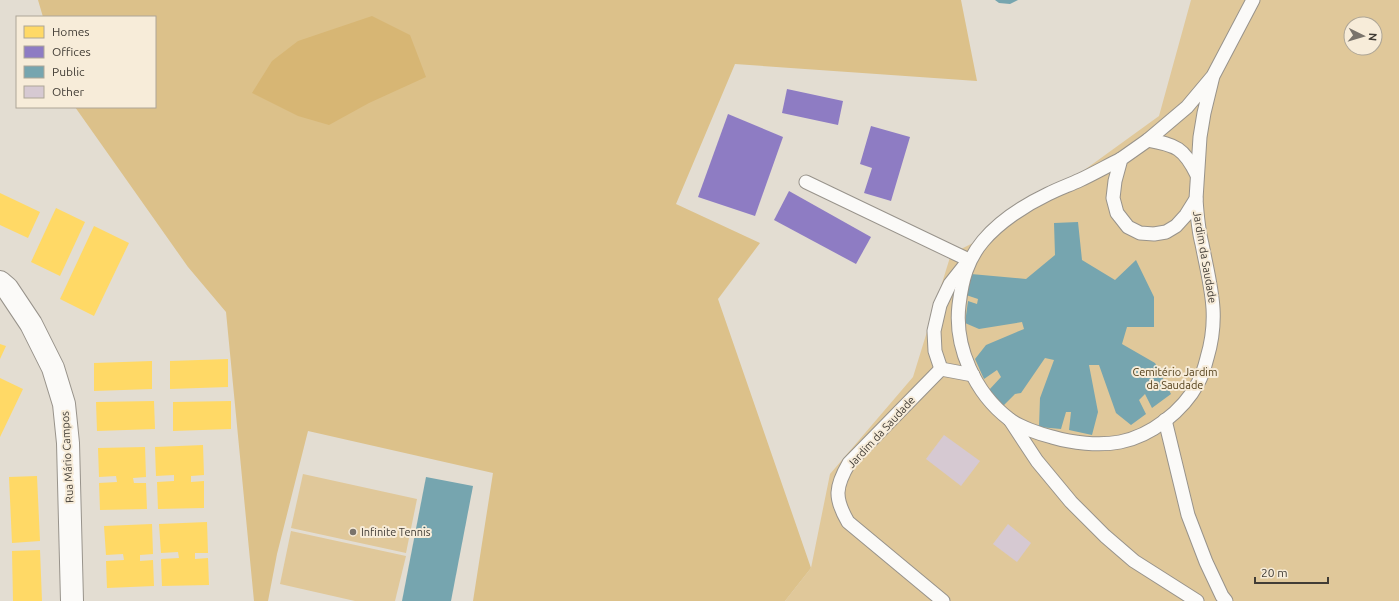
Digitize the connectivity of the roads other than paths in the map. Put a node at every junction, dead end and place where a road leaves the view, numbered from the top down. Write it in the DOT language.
graph roads {
  1 [pos="1253,0"];
  2 [pos="1213,76"];
  3 [pos="1148,140"];
  4 [pos="1121,159"];
  5 [pos="1197,176"];
  6 [pos="806,182"];
  7 [pos="1196,199"];
  8 [pos="969,260"];
  9 [pos="0,282"];
  10 [pos="941,369"];
  11 [pos="973,375"];
  12 [pos="1010,420"];
  13 [pos="1165,420"];
  14 [pos="72,601"];
  15 [pos="943,601"];
  16 [pos="1197,601"];
  17 [pos="1226,601"];
  1 -- 2 [label="lane, Jardim da Saudade"];
  2 -- 3 [label="lane, Jardim da Saudade"];
  2 -- 5 [label="lane, Jardim da Saudade"];
  3 -- 4 [label="lane, Jardim da Saudade"];
  3 -- 5 [label="lane, Jardim da Saudade"];
  4 -- 7 [label="lane, Jardim da Saudade"];
  4 -- 8 [label="lane, Jardim da Saudade"];
  5 -- 7 [label="lane, Jardim da Saudade"];
  6 -- 8 [label="lane"];
  7 -- 13 [label="lane, Jardim da Saudade"];
  8 -- 10 [label="lane, Jardim da Saudade"];
  8 -- 11 [label="lane, Jardim da Saudade"];
  9 -- 14 [label="main road, Rua Mário Campos"];
  10 -- 11 [label="lane"];
  10 -- 15 [label="lane, Jardim da Saudade"];
  11 -- 12 [label="lane, Jardim da Saudade"];
  12 -- 13 [label="lane, Jardim da Saudade"];
  12 -- 16 [label="lane, Jardim da Saudade"];
  13 -- 17 [label="lane"];
}
